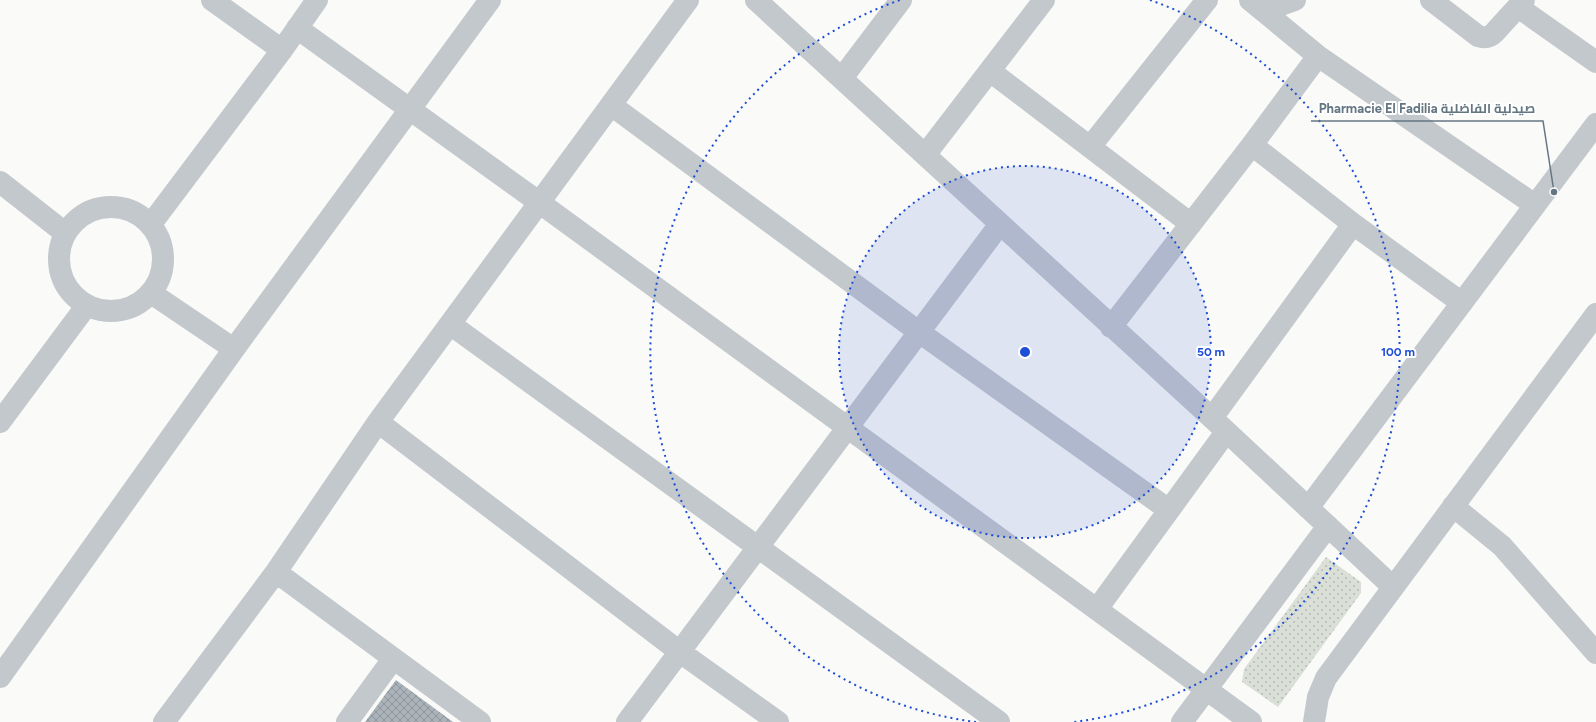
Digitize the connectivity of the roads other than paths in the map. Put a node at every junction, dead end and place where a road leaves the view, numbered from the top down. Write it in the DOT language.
graph roads {
  1 [pos="212,0"];
  2 [pos="317,0"];
  3 [pos="490,0"];
  4 [pos="688,0"];
  5 [pos="900,0"];
  6 [pos="1044,0"];
  7 [pos="1207,0"];
  8 [pos="1295,0"];
  9 [pos="1431,0"];
  10 [pos="758,1"];
  11 [pos="1521,4"];
  12 [pos="1257,6"];
  13 [pos="297,28"];
  14 [pos="282,50"];
  15 [pos="1318,56"];
  16 [pos="1596,62"];
  17 [pos="990,71"];
  18 [pos="842,78"];
  19 [pos="611,105"];
  20 [pos="410,110"];
  21 [pos="1596,124"];
  22 [pos="1252,145"];
  23 [pos="1090,147"];
  24 [pos="925,155"];
  25 [pos="0,182"];
  26 [pos="540,203"];
  27 [pos="1535,205"];
  28 [pos="150,224"];
  29 [pos="1000,224"];
  30 [pos="1191,224"];
  31 [pos="1353,224"];
  32 [pos="65,233"];
  33 [pos="150,294"];
  34 [pos="1462,303"];
  35 [pos="87,306"];
  36 [pos="1596,314"];
  37 [pos="450,324"];
  38 [pos="1111,327"];
  39 [pos="919,332"];
  40 [pos="234,349"];
  41 [pos="0,422"];
  42 [pos="378,422"];
  43 [pos="1219,425"];
  44 [pos="847,427"];
  45 [pos="1453,506"];
  46 [pos="1308,508"];
  47 [pos="1169,510"];
  48 [pos="1328,526"];
  49 [pos="758,547"];
  50 [pos="276,572"];
  51 [pos="1393,587"];
  52 [pos="1097,608"];
  53 [pos="680,652"];
  54 [pos="1596,653"];
  55 [pos="393,659"];
  56 [pos="0,677"];
  57 [pos="1206,689"];
  58 [pos="164,722"];
  59 [pos="347,722"];
  60 [pos="480,722"];
  61 [pos="627,722"];
  62 [pos="778,722"];
  63 [pos="999,722"];
  64 [pos="1182,722"];
  65 [pos="1251,722"];
  66 [pos="1314,722"];
  1 -- 14 [label="street"];
  2 -- 13 [label="street"];
  3 -- 20 [label="street"];
  4 -- 19 [label="street"];
  5 -- 18 [label="street"];
  6 -- 17 [label="street"];
  7 -- 23 [label="street"];
  8 -- 12 [label="street"];
  9 -- 11 [label="street"];
  10 -- 18 [label="street"];
  11 -- 16 [label="street"];
  12 -- 15 [label="street"];
  13 -- 14 [label="street"];
  13 -- 20 [label="street"];
  14 -- 28 [label="street"];
  15 -- 22 [label="street"];
  15 -- 27 [label="street"];
  17 -- 23 [label="street"];
  17 -- 24 [label="street"];
  18 -- 24 [label="street"];
  19 -- 26 [label="street"];
  19 -- 39 [label="street"];
  20 -- 26 [label="street"];
  20 -- 40 [label="street"];
  21 -- 27 [label="street"];
  22 -- 30 [label="street"];
  22 -- 31 [label="street"];
  23 -- 30 [label="street"];
  24 -- 29 [label="street"];
  25 -- 32 [label="street"];
  26 -- 37 [label="street"];
  26 -- 44 [label="street"];
  27 -- 34 [label="street"];
  28 -- 32 [label="street"];
  28 -- 33 [label="street"];
  29 -- 38 [label="street"];
  29 -- 39 [label="street"];
  30 -- 38 [label="street"];
  31 -- 34 [label="street"];
  31 -- 43 [label="street"];
  32 -- 35 [label="street"];
  33 -- 35 [label="street"];
  33 -- 40 [label="street"];
  34 -- 46 [label="street"];
  35 -- 41 [label="street"];
  36 -- 45 [label="street"];
  37 -- 42 [label="street"];
  37 -- 49 [label="street"];
  38 -- 43 [label="street"];
  39 -- 44 [label="street"];
  39 -- 47 [label="street"];
  40 -- 56 [label="street"];
  42 -- 50 [label="street"];
  42 -- 53 [label="street"];
  43 -- 46 [label="street"];
  43 -- 47 [label="street"];
  44 -- 49 [label="street"];
  44 -- 52 [label="street"];
  45 -- 51 [label="street"];
  45 -- 54 [label="street"];
  46 -- 48 [label="street"];
  47 -- 52 [label="street"];
  48 -- 51 [label="street"];
  48 -- 57 [label="street"];
  49 -- 53 [label="street"];
  49 -- 63 [label="street"];
  50 -- 55 [label="street"];
  50 -- 58 [label="street"];
  51 -- 66 [label="street"];
  52 -- 57 [label="street"];
  53 -- 61 [label="street"];
  53 -- 62 [label="street"];
  55 -- 59 [label="street"];
  55 -- 60 [label="street"];
  57 -- 64 [label="street"];
  57 -- 65 [label="street"];
}
